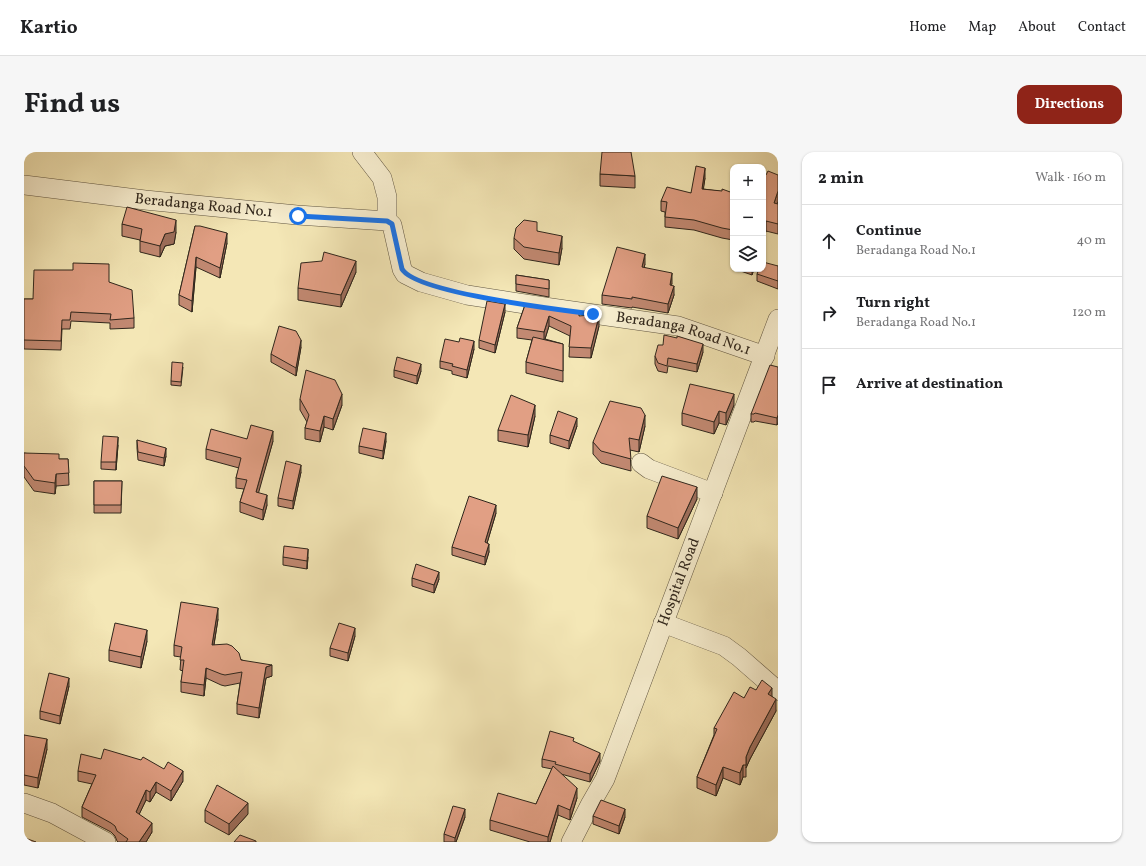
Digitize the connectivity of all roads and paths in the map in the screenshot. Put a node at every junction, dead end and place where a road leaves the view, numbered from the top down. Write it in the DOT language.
graph roads {
  1 [pos="362,152"];
  2 [pos="24,185"];
  3 [pos="387,221"];
  4 [pos="778,319"];
  5 [pos="765,356"];
  6 [pos="641,463"];
  7 [pos="713,493"];
  8 [pos="663,623"];
  9 [pos="778,691"];
  10 [pos="24,803"];
  11 [pos="106,842"];
  12 [pos="572,842"];
  1 -- 3 [label="street"];
  2 -- 3 [label="street, Beradanga Road No.1"];
  3 -- 5 [label="street, Beradanga Road No.1"];
  4 -- 5 [label="street, Hospital Road"];
  5 -- 7 [label="street, Hospital Road"];
  6 -- 7 [label="street"];
  7 -- 8 [label="street, Hospital Road"];
  8 -- 9 [label="street"];
  8 -- 12 [label="street, Hospital Road"];
  10 -- 11 [label="street"];
}
